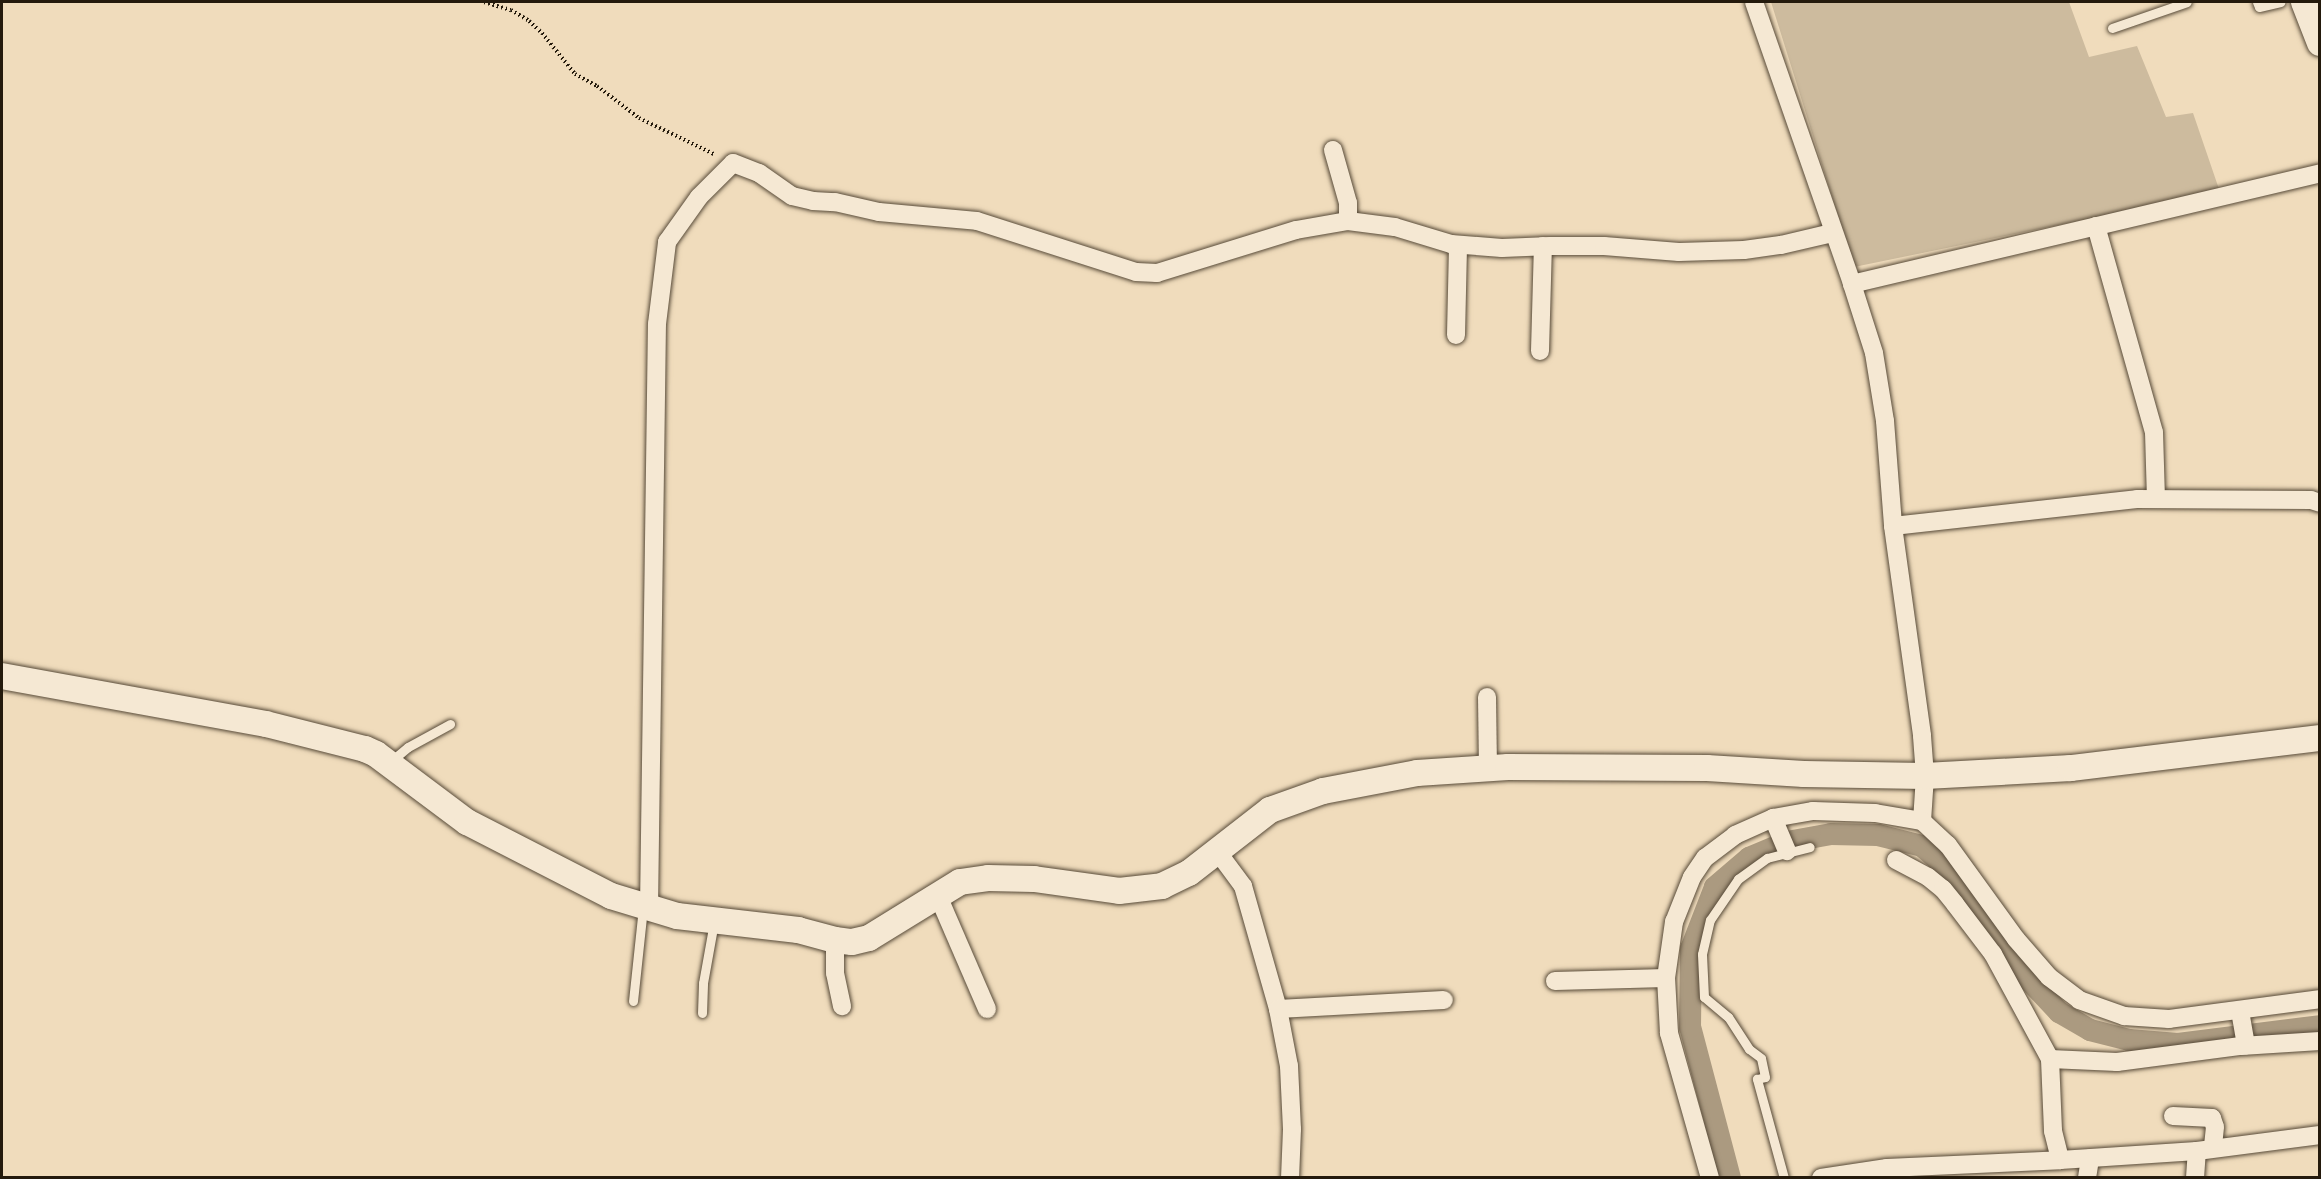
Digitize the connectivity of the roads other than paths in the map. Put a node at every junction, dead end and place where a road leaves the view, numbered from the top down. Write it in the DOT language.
graph roads {
  1 [pos="1754,2"];
  2 [pos="2187,2"];
  3 [pos="2257,2"];
  4 [pos="2280,2"];
  5 [pos="2304,2"];
  6 [pos="2112,28"];
  7 [pos="2319,43"];
  8 [pos="1333,150"];
  9 [pos="2319,174"];
  10 [pos="1348,221"];
  11 [pos="2096,226"];
  12 [pos="1832,233"];
  13 [pos="1458,245"];
  14 [pos="1543,246"];
  15 [pos="1852,284"];
  16 [pos="1456,335"];
  17 [pos="1540,351"];
  18 [pos="2156,499"];
  19 [pos="2319,503"];
  20 [pos="1893,526"];
  21 [pos="2,675"];
  22 [pos="1487,697"];
  23 [pos="450,724"];
  24 [pos="2319,738"];
  25 [pos="388,763"];
  26 [pos="1488,768"];
  27 [pos="1925,776"];
  28 [pos="1774,820"];
  29 [pos="1922,821"];
  30 [pos="1810,847"];
  31 [pos="1786,849"];
  32 [pos="1216,851"];
  33 [pos="1896,861"];
  34 [pos="939,898"];
  35 [pos="646,908"];
  36 [pos="714,922"];
  37 [pos="835,940"];
  38 [pos="2004,947"];
  39 [pos="1666,978"];
  40 [pos="1555,981"];
  41 [pos="2319,999"];
  42 [pos="1444,1000"];
  43 [pos="633,1001"];
  44 [pos="842,1006"];
  45 [pos="987,1009"];
  46 [pos="1278,1009"];
  47 [pos="702,1013"];
  48 [pos="2240,1014"];
  49 [pos="2319,1041"];
  50 [pos="2245,1042"];
  51 [pos="2050,1059"];
  52 [pos="2173,1116"];
  53 [pos="2319,1135"];
  54 [pos="2205,1149"];
  55 [pos="2090,1158"];
  56 [pos="2060,1160"];
  57 [pos="1887,1173"];
  58 [pos="1841,1176"];
  59 [pos="1290,1178"];
  60 [pos="1710,1178"];
  61 [pos="1784,1178"];
  62 [pos="1821,1178"];
  63 [pos="2088,1178"];
  64 [pos="2195,1178"];
  1 -- 12 [label="street"];
  2 -- 6 [label="lane"];
  3 -- 4 [label="lane"];
  5 -- 7 [label="street"];
  8 -- 10 [label="street"];
  9 -- 11 [label="street"];
  10 -- 13 [label="street"];
  10 -- 35 [label="street"];
  11 -- 15 [label="street"];
  11 -- 18 [label="street"];
  12 -- 14 [label="street"];
  12 -- 15 [label="street"];
  13 -- 14 [label="street"];
  13 -- 16 [label="street"];
  14 -- 17 [label="street"];
  15 -- 20 [label="street"];
  18 -- 19 [label="street"];
  18 -- 20 [label="street"];
  20 -- 27 [label="street"];
  21 -- 25 [label="street"];
  22 -- 26 [label="street"];
  23 -- 25 [label="lane"];
  24 -- 27 [label="street"];
  25 -- 35 [label="street"];
  26 -- 27 [label="street"];
  26 -- 32 [label="street"];
  27 -- 29 [label="street"];
  28 -- 29 [label="street"];
  28 -- 31 [label="street"];
  28 -- 39 [label="street"];
  29 -- 38 [label="street"];
  30 -- 31 [label="lane"];
  31 -- 61 [label="lane"];
  32 -- 34 [label="street"];
  32 -- 46 [label="street"];
  33 -- 38 [label="street"];
  34 -- 37 [label="street"];
  34 -- 45 [label="street"];
  35 -- 36 [label="street"];
  35 -- 43 [label="lane"];
  36 -- 37 [label="street"];
  36 -- 47 [label="lane"];
  37 -- 44 [label="street"];
  38 -- 48 [label="street"];
  38 -- 51 [label="street"];
  39 -- 40 [label="street"];
  39 -- 60 [label="street"];
  41 -- 48 [label="street"];
  42 -- 46 [label="street"];
  46 -- 59 [label="street"];
  48 -- 50 [label="street"];
  49 -- 50 [label="street"];
  50 -- 51 [label="street"];
  51 -- 56 [label="street"];
  52 -- 54 [label="street"];
  53 -- 54 [label="street"];
  54 -- 55 [label="street"];
  54 -- 64 [label="street"];
  55 -- 56 [label="street"];
  55 -- 63 [label="street"];
  56 -- 57 [label="street"];
  57 -- 58 [label="street"];
  58 -- 62 [label="street"];
}
